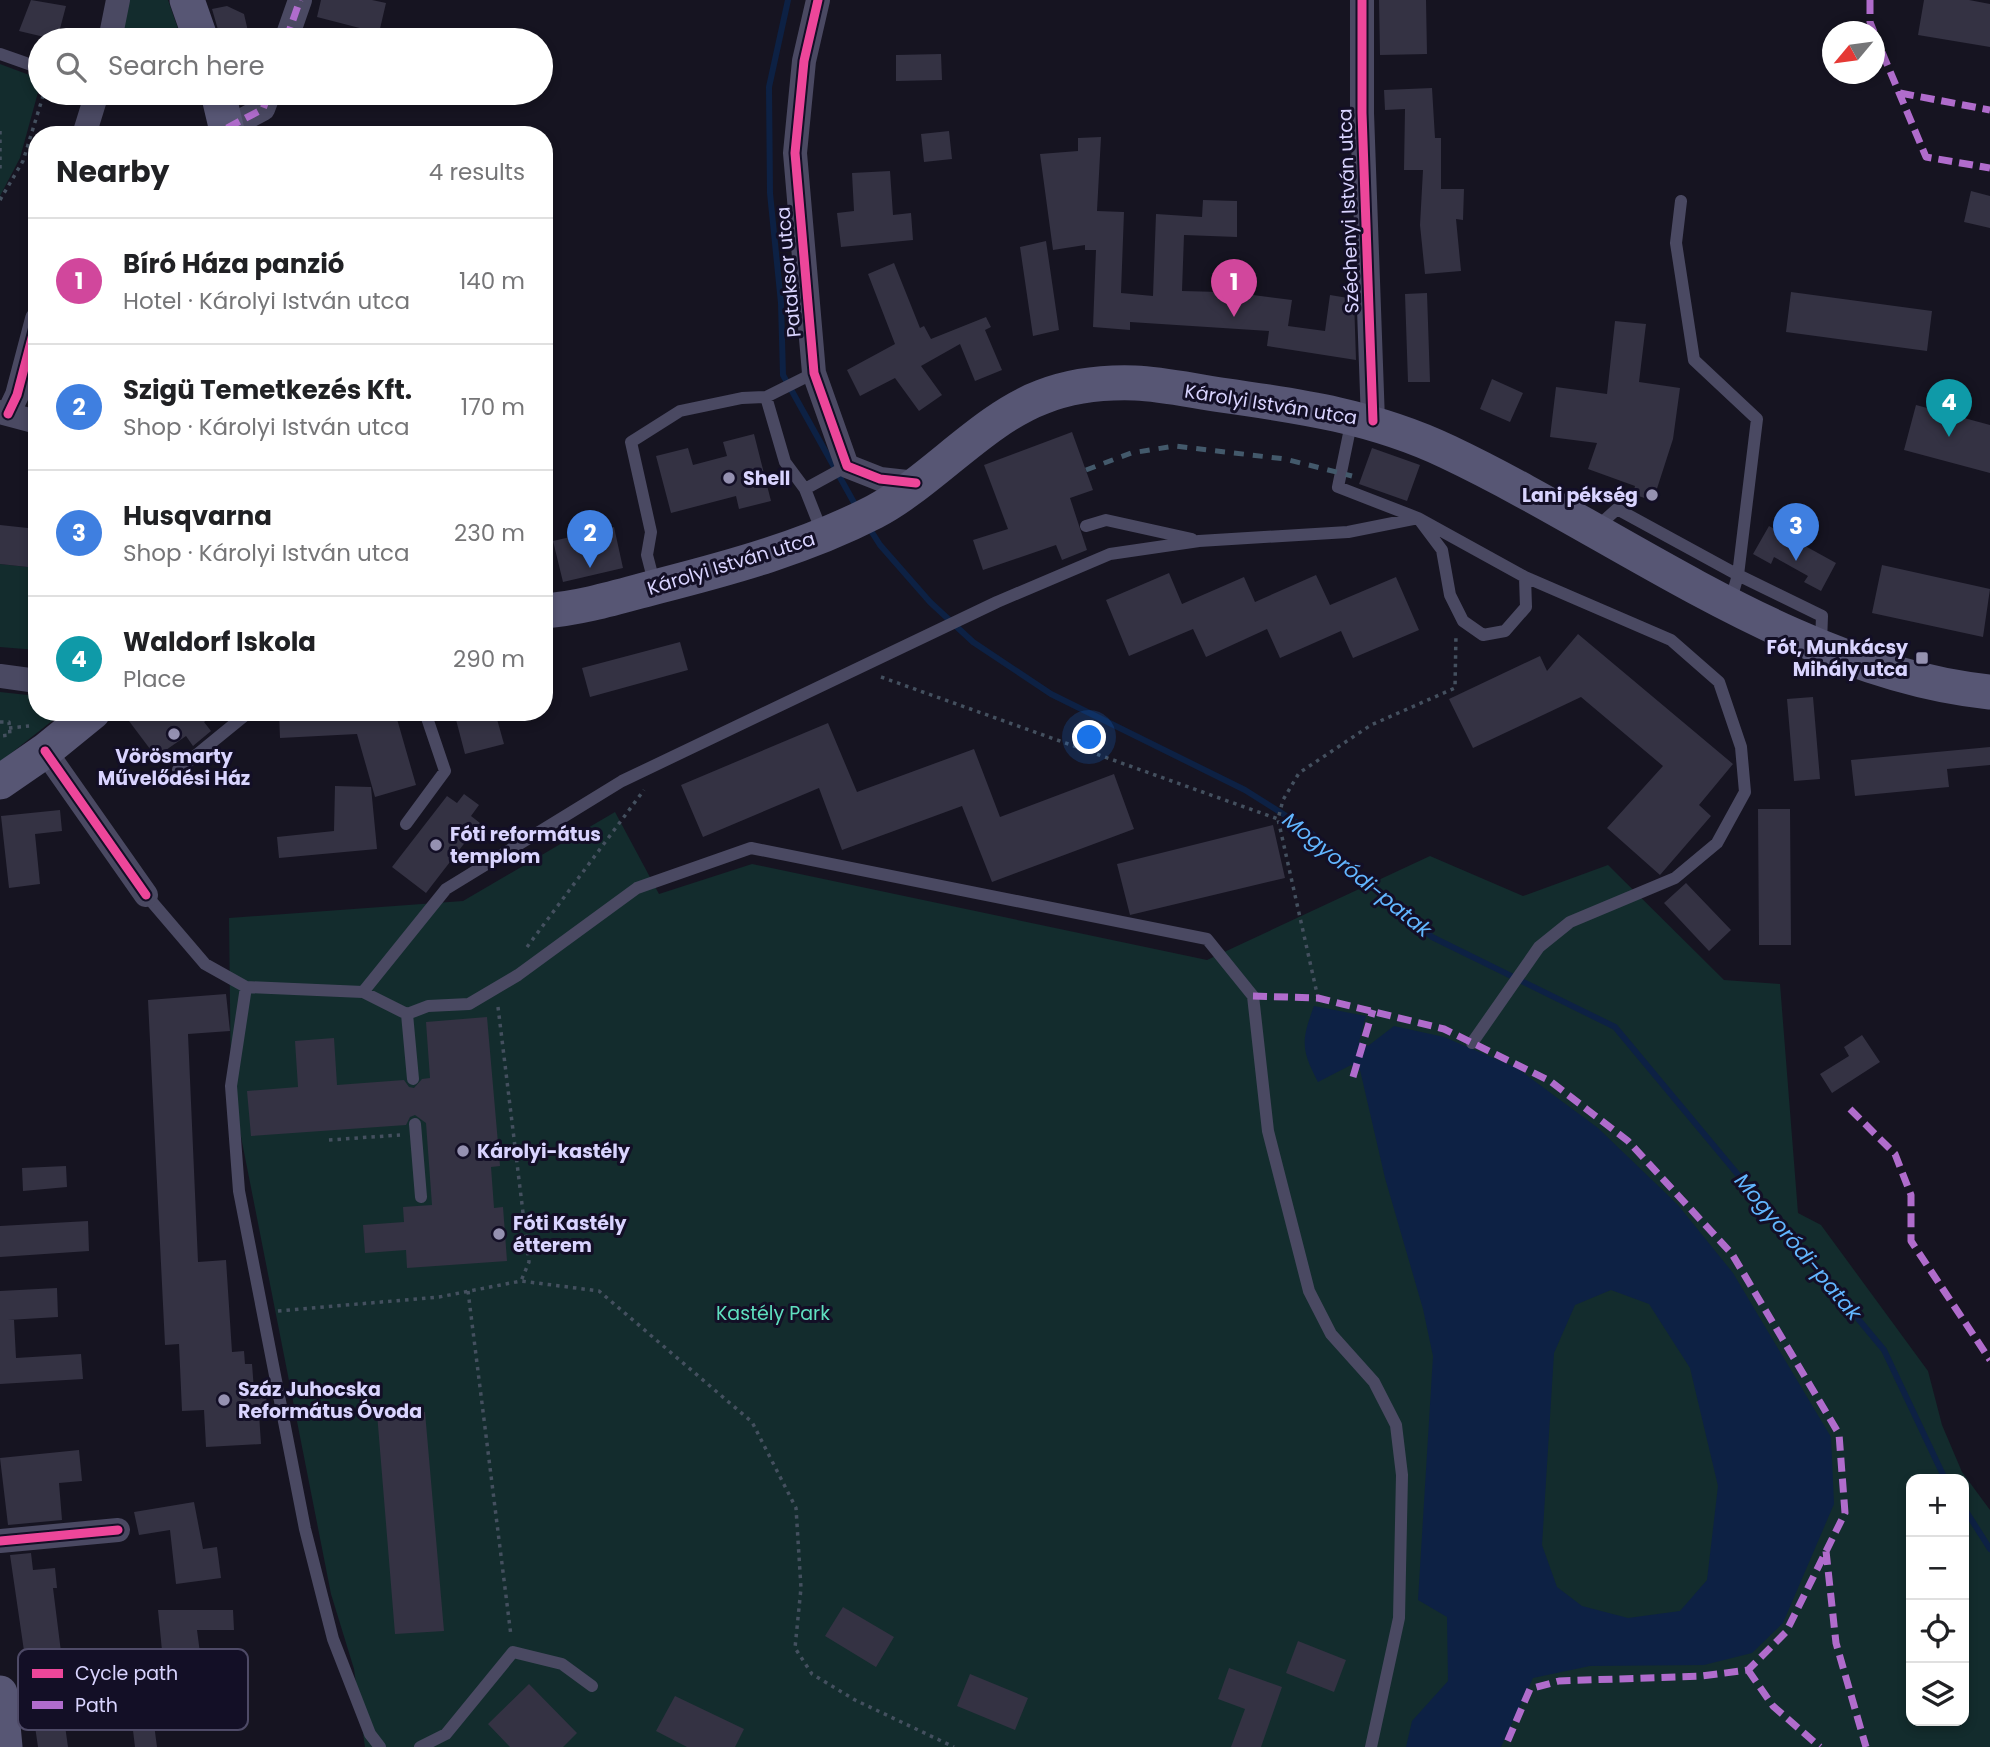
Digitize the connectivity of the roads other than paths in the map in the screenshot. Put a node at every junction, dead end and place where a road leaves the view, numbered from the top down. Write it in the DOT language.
graph roads {
  1 [pos="118,0"];
  2 [pos="187,0"];
  3 [pos="300,0"];
  4 [pos="818,0"];
  5 [pos="1362,0"];
  6 [pos="112,28"];
  7 [pos="197,28"];
  8 [pos="290,28"];
  9 [pos="0,54"];
  10 [pos="28,64"];
  11 [pos="93,105"];
  12 [pos="221,105"];
  13 [pos="264,105"];
  14 [pos="87,126"];
  15 [pos="227,126"];
  16 [pos="236,126"];
  17 [pos="1681,201"];
  18 [pos="28,354"];
  19 [pos="808,376"];
  20 [pos="771,394"];
  21 [pos="4,413"];
  22 [pos="1363,419"];
  23 [pos="28,420"];
  24 [pos="844,467"];
  25 [pos="916,483"];
  26 [pos="806,489"];
  27 [pos="1418,518"];
  28 [pos="849,523"];
  29 [pos="1086,526"];
  30 [pos="1199,541"];
  31 [pos="1525,577"];
  32 [pos="656,587"];
  33 [pos="1734,589"];
  34 [pos="553,611"];
  35 [pos="0,676"];
  36 [pos="28,680"];
  37 [pos="1990,692"];
  38 [pos="82,721"];
  39 [pos="237,721"];
  40 [pos="428,721"];
  41 [pos="45,751"];
  42 [pos="178,770"];
  43 [pos="0,782"];
  44 [pos="406,824"];
  45 [pos="146,895"];
  46 [pos="246,987"];
  47 [pos="363,992"];
  48 [pos="407,1014"];
  49 [pos="1472,1043"];
  50 [pos="413,1079"];
  51 [pos="416,1129"];
  52 [pos="421,1197"];
  53 [pos="118,1530"];
  54 [pos="0,1541"];
  55 [pos="592,1686"];
  56 [pos="0,1693"];
  57 [pos="370,1734"];
  58 [pos="5,1747"];
  59 [pos="374,1747"];
  60 [pos="380,1747"];
  61 [pos="420,1747"];
  62 [pos="1371,1747"];
  1 -- 6 [label="street"];
  2 -- 7 [label="main road"];
  3 -- 8 [label="street"];
  4 -- 19 [label="street, Pataksor utca"];
  5 -- 22 [label="street, Széchenyi István utca"];
  9 -- 10 [label="lane"];
  11 -- 14 [label="street"];
  12 -- 15 [label="main road"];
  13 -- 16 [label="street"];
  17 -- 33 [label="lane"];
  18 -- 21 [label="street"];
  19 -- 20 [label="lane"];
  19 -- 24 [label="street, Pataksor utca"];
  20 -- 26 [label="lane"];
  20 -- 32 [label="lane"];
  21 -- 23 [label="street"];
  22 -- 25 [label="main road, Károlyi István utca"];
  22 -- 27 [label="lane"];
  22 -- 33 [label="main road, Károlyi István utca"];
  24 -- 25 [label="street"];
  24 -- 26 [label="lane"];
  25 -- 28 [label="main road, Károlyi István utca"];
  26 -- 28 [label="lane"];
  27 -- 30 [label="lane"];
  27 -- 31 [label="lane"];
  27 -- 31 [label="lane"];
  28 -- 32 [label="main road, Károlyi István utca"];
  29 -- 30 [label="lane"];
  30 -- 47 [label="lane"];
  31 -- 49 [label="lane"];
  32 -- 34 [label="main road, Károlyi István utca"];
  33 -- 37 [label="main road, Károlyi István utca"];
  35 -- 36 [label="street"];
  38 -- 41 [label="main road"];
  39 -- 42 [label="lane"];
  40 -- 44 [label="lane"];
  41 -- 43 [label="main road"];
  41 -- 45 [label="street"];
  45 -- 46 [label="lane"];
  46 -- 47 [label="lane"];
  46 -- 57 [label="lane"];
  47 -- 48 [label="lane"];
  48 -- 50 [label="lane"];
  48 -- 62 [label="lane"];
  51 -- 52 [label="lane"];
  53 -- 54 [label="street"];
  55 -- 61 [label="lane"];
  56 -- 58 [label="main road"];
  57 -- 59 [label="lane"];
  57 -- 60 [label="lane"];
}
